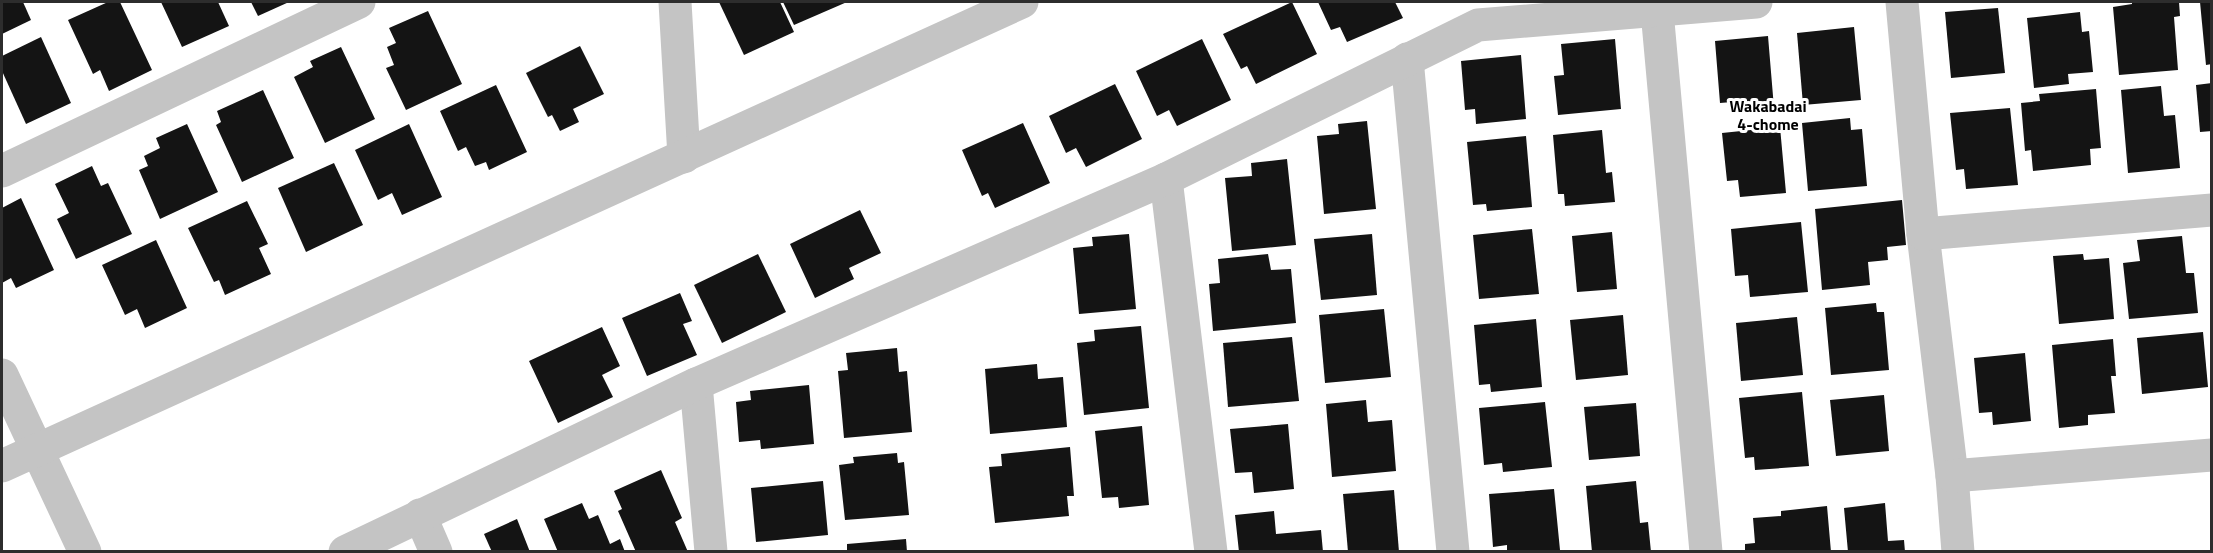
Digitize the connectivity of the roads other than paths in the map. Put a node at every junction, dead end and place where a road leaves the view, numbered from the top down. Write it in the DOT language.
graph roads {
  1 [pos="359,2"];
  2 [pos="675,2"];
  3 [pos="1022,2"];
  4 [pos="1756,2"];
  5 [pos="1902,2"];
  6 [pos="1658,6"];
  7 [pos="1407,59"];
  8 [pos="684,157"];
  9 [pos="2,171"];
  10 [pos="1166,179"];
  11 [pos="2211,210"];
  12 [pos="1923,234"];
  13 [pos="2,375"];
  14 [pos="696,384"];
  15 [pos="36,450"];
  16 [pos="2211,455"];
  17 [pos="2,466"];
  18 [pos="1952,476"];
  19 [pos="420,515"];
  20 [pos="85,552"];
  21 [pos="345,552"];
  22 [pos="436,552"];
  23 [pos="711,552"];
  24 [pos="1211,552"];
  25 [pos="1453,552"];
  26 [pos="1706,552"];
  27 [pos="1958,552"];
  1 -- 9 [label="street"];
  2 -- 8 [label="street"];
  3 -- 8 [label="street"];
  4 -- 6 [label="street"];
  5 -- 12 [label="street"];
  6 -- 7 [label="street"];
  6 -- 26 [label="street"];
  7 -- 10 [label="street"];
  7 -- 25 [label="street"];
  8 -- 15 [label="street"];
  10 -- 14 [label="street"];
  10 -- 24 [label="street"];
  11 -- 12 [label="street"];
  12 -- 18 [label="street"];
  13 -- 15 [label="street"];
  14 -- 19 [label="street"];
  14 -- 23 [label="street"];
  15 -- 17 [label="street"];
  15 -- 20 [label="street"];
  16 -- 18 [label="street"];
  18 -- 27 [label="street"];
  19 -- 21 [label="street"];
  19 -- 22 [label="street"];
}
